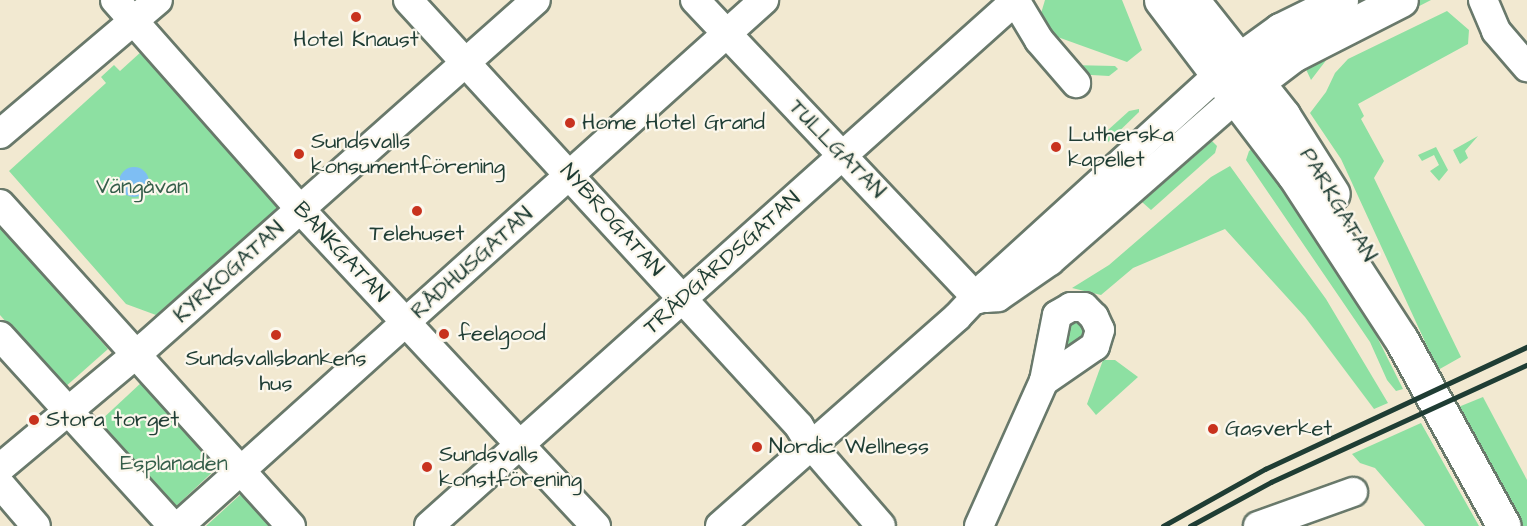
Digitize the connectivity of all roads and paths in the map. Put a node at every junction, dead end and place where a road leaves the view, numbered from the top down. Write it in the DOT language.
graph roads {
  1 [pos="158,0"];
  2 [pos="408,0"];
  3 [pos="536,0"];
  4 [pos="695,0"];
  5 [pos="764,0"];
  6 [pos="1015,0"];
  7 [pos="1161,0"];
  8 [pos="1192,0"];
  9 [pos="1341,0"];
  10 [pos="1401,0"];
  11 [pos="1483,0"];
  12 [pos="122,7"];
  13 [pos="727,33"];
  14 [pos="465,62"];
  15 [pos="1527,67"];
  16 [pos="1237,79"];
  17 [pos="1076,82"];
  18 [pos="0,134"];
  19 [pos="843,155"];
  20 [pos="570,174"];
  21 [pos="0,204"];
  22 [pos="300,209"];
  23 [pos="683,298"];
  24 [pos="978,299"];
  25 [pos="406,322"];
  26 [pos="0,336"];
  27 [pos="135,354"];
  28 [pos="1044,381"];
  29 [pos="69,411"];
  30 [pos="810,444"];
  31 [pos="520,445"];
  32 [pos="0,468"];
  33 [pos="241,471"];
  34 [pos="0,484"];
  35 [pos="1353,492"];
  36 [pos="36,526"];
  37 [pos="173,526"];
  38 [pos="179,526"];
  39 [pos="291,526"];
  40 [pos="429,526"];
  41 [pos="596,526"];
  42 [pos="720,526"];
  43 [pos="880,526"];
  44 [pos="979,526"];
  45 [pos="1258,526"];
  46 [pos="1504,526"];
  1 -- 12 [label="street"];
  2 -- 14 [label="street, NYBROGATAN"];
  3 -- 14 [label="street, KYRKOGATAN"];
  4 -- 13 [label="street, TULLGATAN"];
  5 -- 13 [label="street, RÅDHUSGATAN"];
  6 -- 17 [label="street"];
  6 -- 19 [label="street, TRÄDGÅRDSGATAN"];
  7 -- 16 [label="main road"];
  8 -- 16 [label="main road"];
  9 -- 16 [label="main road"];
  10 -- 16 [label="main road"];
  11 -- 15 [label="street"];
  12 -- 18 [label="street"];
  12 -- 22 [label="street, BANKGATAN"];
  13 -- 19 [label="street, TULLGATAN"];
  13 -- 20 [label="street, RÅDHUSGATAN"];
  14 -- 20 [label="street, NYBROGATAN"];
  14 -- 22 [label="street, KYRKOGATAN"];
  16 -- 24 [label="street"];
  16 -- 46 [label="main road, PARKGATAN"];
  19 -- 23 [label="street, TRÄDGÅRDSGATAN"];
  19 -- 24 [label="street, TULLGATAN"];
  20 -- 23 [label="street, NYBROGATAN"];
  20 -- 25 [label="street, RÅDHUSGATAN"];
  21 -- 27 [label="street"];
  22 -- 25 [label="street, BANKGATAN"];
  22 -- 27 [label="street, KYRKOGATAN"];
  23 -- 30 [label="street, NYBROGATAN"];
  23 -- 31 [label="street, TRÄDGÅRDSGATAN"];
  24 -- 30 [label="street"];
  25 -- 31 [label="street, BANKGATAN"];
  25 -- 33 [label="street, RÅDHUSGATAN"];
  26 -- 29 [label="street"];
  27 -- 29 [label="street, KYRKOGATAN"];
  27 -- 33 [label="street"];
  28 -- 44 [label="street"];
  29 -- 32 [label="street, KYRKOGATAN"];
  29 -- 37 [label="street"];
  30 -- 42 [label="street"];
  30 -- 43 [label="street, NYBROGATAN"];
  31 -- 40 [label="street, TRÄDGÅRDSGATAN"];
  31 -- 41 [label="street, BANKGATAN"];
  33 -- 38 [label="street, RÅDHUSGATAN"];
  33 -- 39 [label="street"];
  34 -- 36 [label="street"];
  35 -- 45 [label="street"];
}
